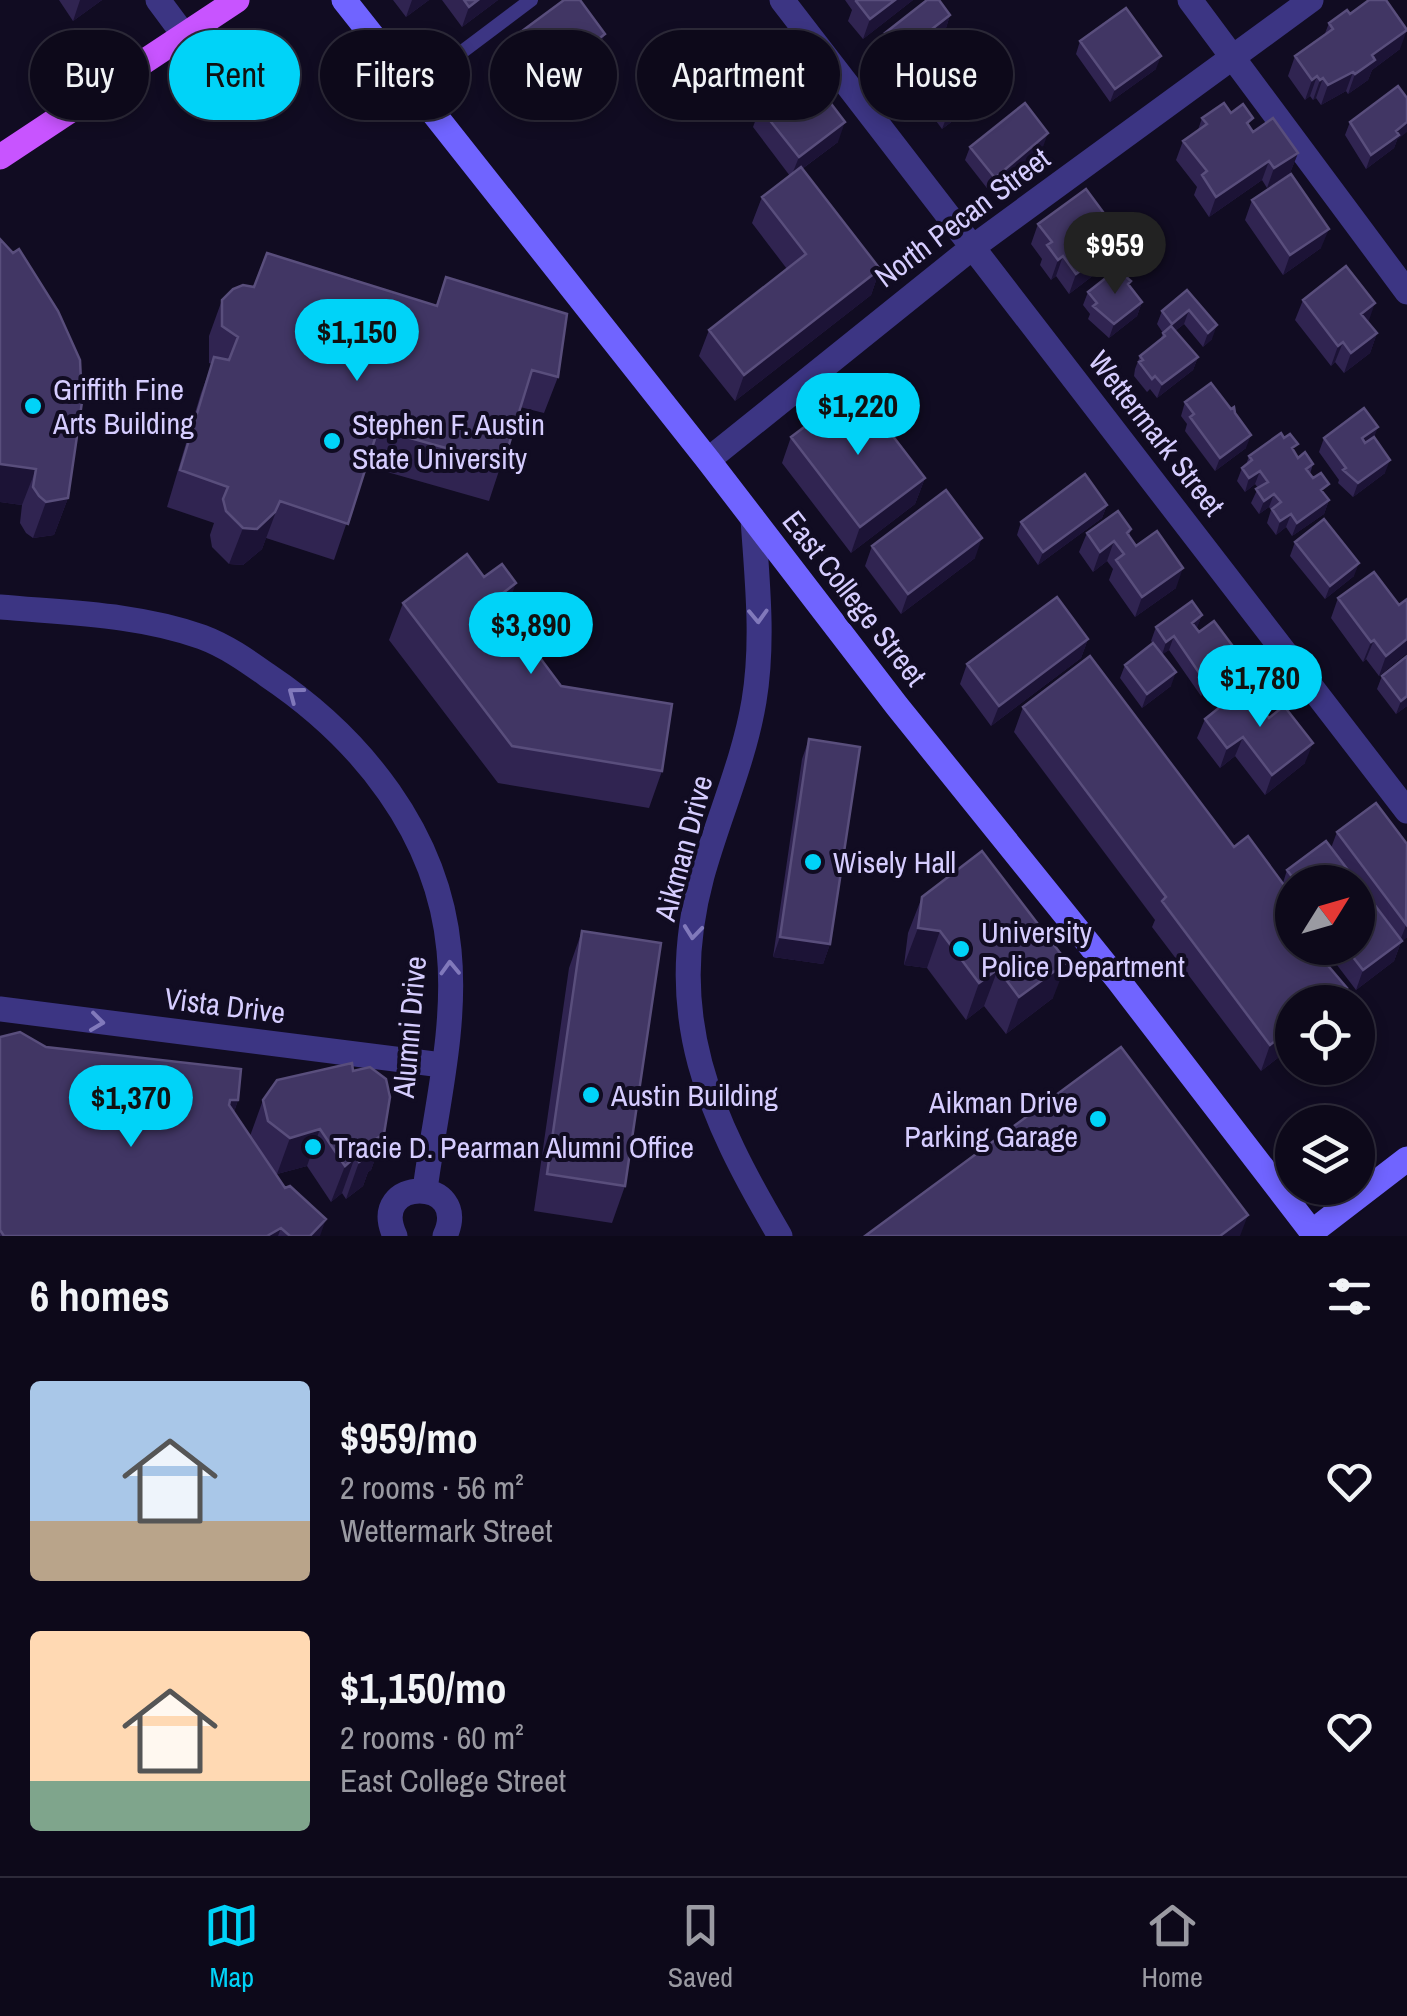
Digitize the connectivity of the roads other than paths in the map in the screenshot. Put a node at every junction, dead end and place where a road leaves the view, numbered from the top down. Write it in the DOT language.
graph roads {
  1 [pos="158,0"];
  2 [pos="237,0"];
  3 [pos="344,0"];
  4 [pos="531,0"];
  5 [pos="782,0"];
  6 [pos="1190,0"];
  7 [pos="1311,0"];
  8 [pos="181,30"];
  9 [pos="190,30"];
  10 [pos="368,30"];
  11 [pos="169,44"];
  12 [pos="470,46"];
  13 [pos="1232,56"];
  14 [pos="439,120"];
  15 [pos="0,157"];
  16 [pos="973,247"];
  17 [pos="1407,292"];
  18 [pos="708,460"];
  19 [pos="753,519"];
  20 [pos="0,607"];
  21 [pos="1407,811"];
  22 [pos="0,1009"];
  23 [pos="442,1065"];
  24 [pos="1407,1160"];
  25 [pos="425,1190"];
  26 [pos="1311,1235"];
  27 [pos="394,1236"];
  28 [pos="445,1236"];
  29 [pos="780,1236"];
  1 -- 8 [label="street"];
  2 -- 9 [label="main road"];
  3 -- 10 [label="street, East College Street"];
  4 -- 12 [label="lane"];
  5 -- 16 [label="street, Wettermark Street"];
  6 -- 13 [label="street"];
  7 -- 13 [label="street, North Pecan Street"];
  11 -- 15 [label="main road"];
  13 -- 16 [label="street, North Pecan Street"];
  13 -- 17 [label="street"];
  14 -- 18 [label="street, East College Street"];
  16 -- 18 [label="street, North Pecan Street"];
  16 -- 21 [label="street, Wettermark Street"];
  18 -- 19 [label="street, East College Street"];
  19 -- 26 [label="street, East College Street"];
  19 -- 29 [label="street, Aikman Drive, one-way"];
  23 -- 20 [label="street, Alumni Drive, one-way"];
  22 -- 23 [label="street, Vista Drive, one-way"];
  23 -- 25 [label="street, Alumni Drive"];
  24 -- 26 [label="street"];
  25 -- 27 [label="street"];
  25 -- 28 [label="street"];
}
